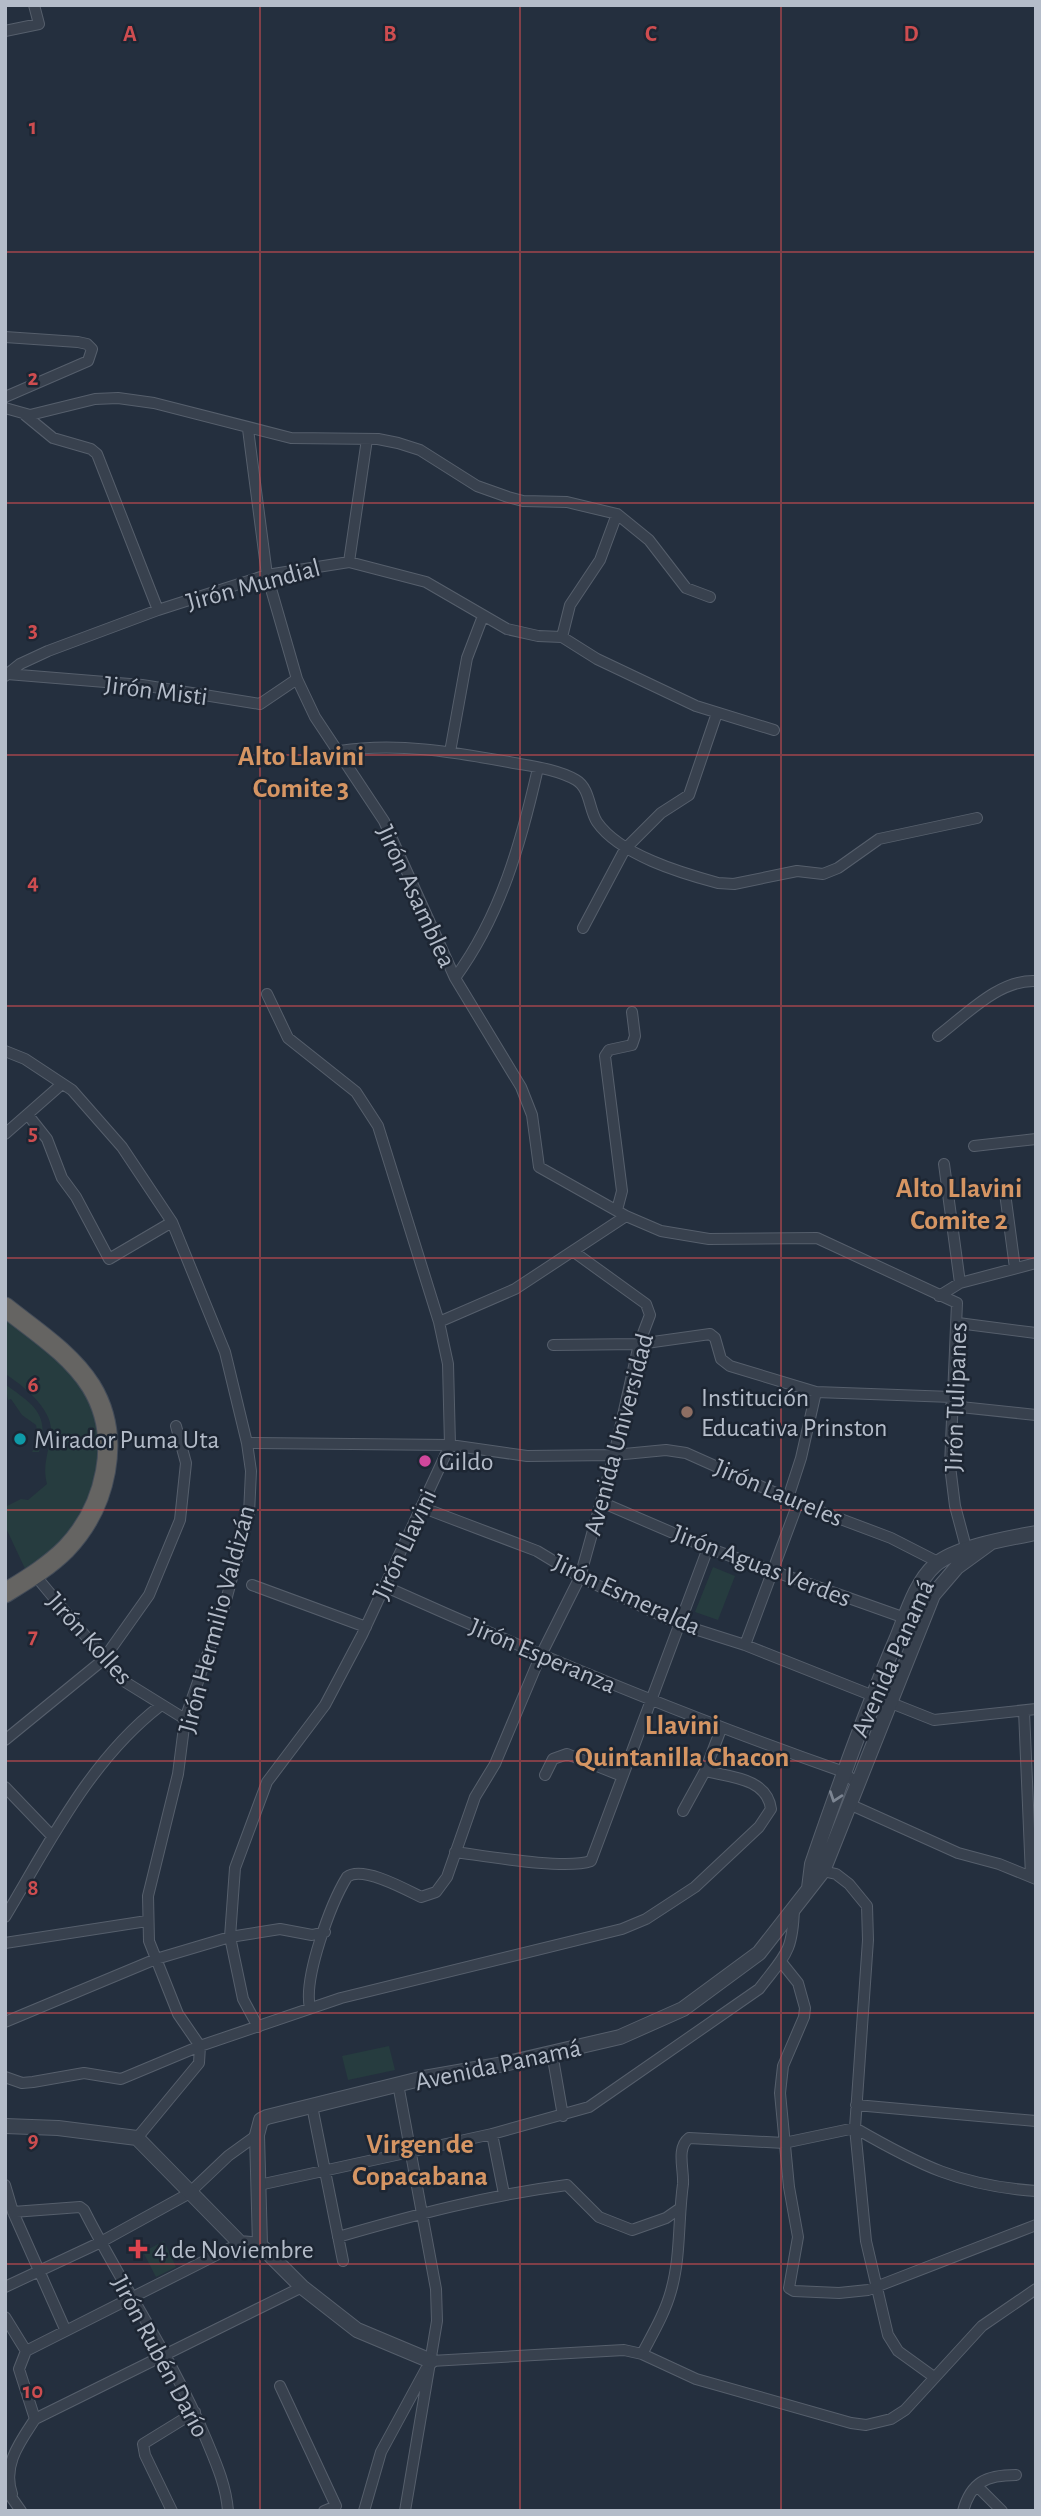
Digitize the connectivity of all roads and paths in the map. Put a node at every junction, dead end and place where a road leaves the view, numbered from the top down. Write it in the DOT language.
graph roads {
  1 [pos="35,6"];
  2 [pos="5,31"];
  3 [pos="5,337"];
  4 [pos="5,397"];
  5 [pos="5,408"];
  6 [pos="25,415"];
  7 [pos="248,429"];
  8 [pos="366,439"];
  9 [pos="617,514"];
  10 [pos="349,562"];
  11 [pos="267,575"];
  12 [pos="710,597"];
  13 [pos="158,610"];
  14 [pos="483,617"];
  15 [pos="562,637"];
  16 [pos="6,675"];
  17 [pos="297,679"];
  18 [pos="717,713"];
  19 [pos="774,730"];
  20 [pos="340,751"];
  21 [pos="450,752"];
  22 [pos="538,768"];
  23 [pos="977,818"];
  24 [pos="625,849"];
  25 [pos="583,928"];
  26 [pos="455,978"];
  27 [pos="1036,981"];
  28 [pos="267,994"];
  29 [pos="632,1012"];
  30 [pos="938,1036"];
  31 [pos="5,1051"];
  32 [pos="62,1084"];
  33 [pos="28,1115"];
  34 [pos="5,1134"];
  35 [pos="1036,1139"];
  36 [pos="974,1146"];
  37 [pos="944,1164"];
  38 [pos="1005,1193"];
  39 [pos="622,1213"];
  40 [pos="172,1222"];
  41 [pos="574,1252"];
  42 [pos="1036,1263"];
  43 [pos="1015,1268"];
  44 [pos="961,1283"];
  45 [pos="939,1296"];
  46 [pos="5,1307"];
  47 [pos="439,1322"];
  48 [pos="958,1324"];
  49 [pos="1036,1333"];
  50 [pos="639,1344"];
  51 [pos="553,1345"];
  52 [pos="816,1392"];
  53 [pos="952,1401"];
  54 [pos="1036,1415"];
  55 [pos="176,1426"];
  56 [pos="247,1443"];
  57 [pos="450,1445"];
  58 [pos="614,1455"];
  59 [pos="793,1500"];
  60 [pos="601,1502"];
  61 [pos="421,1507"];
  62 [pos="1036,1533"];
  63 [pos="990,1543"];
  64 [pos="708,1548"];
  65 [pos="967,1551"];
  66 [pos="938,1562"];
  67 [pos="774,1572"];
  68 [pos="34,1574"];
  69 [pos="580,1577"];
  70 [pos="252,1585"];
  71 [pos="384,1586"];
  72 [pos="5,1593"];
  73 [pos="905,1618"];
  74 [pos="679,1624"];
  75 [pos="366,1627"];
  76 [pos="919,1632"];
  77 [pos="744,1645"];
  78 [pos="540,1657"];
  79 [pos="103,1660"];
  80 [pos="872,1695"];
  81 [pos="650,1700"];
  82 [pos="888,1703"];
  83 [pos="160,1706"];
  84 [pos="1030,1710"];
  85 [pos="185,1719"];
  86 [pos="721,1729"];
  87 [pos="5,1740"];
  88 [pos="705,1771"];
  89 [pos="844,1772"];
  90 [pos="545,1774"];
  91 [pos="622,1776"];
  92 [pos="857,1784"];
  93 [pos="5,1787"];
  94 [pos="849,1804"];
  95 [pos="683,1811"];
  96 [pos="52,1836"];
  97 [pos="456,1852"];
  98 [pos="823,1871"];
  99 [pos="1033,1877"];
  100 [pos="809,1889"];
  101 [pos="794,1907"];
  102 [pos="7,1909"];
  103 [pos="147,1921"];
  104 [pos="325,1932"];
  105 [pos="230,1937"];
  106 [pos="5,1943"];
  107 [pos="156,1959"];
  108 [pos="782,1963"];
  109 [pos="310,2008"];
  110 [pos="5,2022"];
  111 [pos="258,2027"];
  112 [pos="200,2046"];
  113 [pos="552,2053"];
  114 [pos="5,2077"];
  115 [pos="398,2084"];
  116 [pos="856,2105"];
  117 [pos="312,2106"];
  118 [pos="564,2116"];
  119 [pos="1036,2121"];
  120 [pos="5,2126"];
  121 [pos="856,2128"];
  122 [pos="492,2134"];
  123 [pos="257,2135"];
  124 [pos="136,2138"];
  125 [pos="784,2143"];
  126 [pos="410,2152"];
  127 [pos="325,2171"];
  128 [pos="5,2185"];
  129 [pos="259,2185"];
  130 [pos="1036,2191"];
  131 [pos="188,2194"];
  132 [pos="504,2194"];
  133 [pos="680,2209"];
  134 [pos="13,2212"];
  135 [pos="422,2213"];
  136 [pos="1036,2225"];
  137 [pos="338,2238"];
  138 [pos="99,2242"];
  139 [pos="240,2244"];
  140 [pos="260,2245"];
  141 [pos="343,2261"];
  142 [pos="37,2270"];
  143 [pos="5,2287"];
  144 [pos="302,2287"];
  145 [pos="877,2287"];
  146 [pos="1036,2289"];
  147 [pos="133,2298"];
  148 [pos="5,2317"];
  149 [pos="65,2329"];
  150 [pos="26,2351"];
  151 [pos="164,2352"];
  152 [pos="642,2354"];
  153 [pos="431,2361"];
  154 [pos="934,2377"];
  155 [pos="280,2386"];
  156 [pos="195,2412"];
  157 [pos="36,2419"];
  158 [pos="9,2456"];
  159 [pos="1016,2475"];
  160 [pos="974,2489"];
  161 [pos="9,2492"];
  162 [pos="21,2511"];
  163 [pos="172,2511"];
  164 [pos="228,2511"];
  165 [pos="324,2511"];
  166 [pos="364,2511"];
  167 [pos="405,2511"];
  168 [pos="963,2511"];
  169 [pos="1002,2511"];
  1 -- 2 [label="street"];
  3 -- 4 [label="street"];
  5 -- 6 [label="street"];
  6 -- 7 [label="street"];
  6 -- 13 [label="street"];
  7 -- 8 [label="street"];
  7 -- 11 [label="street, Jirón Asamblea"];
  8 -- 9 [label="street"];
  8 -- 10 [label="street"];
  9 -- 12 [label="street"];
  9 -- 15 [label="street"];
  10 -- 11 [label="street, Jirón Mundial"];
  10 -- 14 [label="street, Jirón Mundial"];
  11 -- 13 [label="street, Jirón Mundial"];
  11 -- 17 [label="street, Jirón Asamblea"];
  13 -- 16 [label="street, Jirón Mundial"];
  14 -- 15 [label="street, Jirón Mundial"];
  14 -- 21 [label="street"];
  15 -- 18 [label="street, Jirón Mundial"];
  16 -- 17 [label="street, Jirón Misti"];
  17 -- 20 [label="street, Jirón Asamblea"];
  18 -- 19 [label="street, Jirón Mundial"];
  18 -- 24 [label="street"];
  20 -- 21 [label="street"];
  20 -- 26 [label="street, Jirón Asamblea"];
  21 -- 22 [label="street"];
  22 -- 24 [label="street"];
  22 -- 26 [label="street"];
  23 -- 24 [label="street"];
  24 -- 25 [label="street"];
  26 -- 39 [label="street, Jirón Asamblea"];
  27 -- 30 [label="street"];
  28 -- 47 [label="street, Jirón Llavini"];
  29 -- 39 [label="street"];
  31 -- 32 [label="street, Jirón Hermilio Valdizán"];
  32 -- 33 [label="street"];
  32 -- 40 [label="street, Jirón Hermilio Valdizán"];
  33 -- 34 [label="street"];
  33 -- 40 [label="street"];
  35 -- 36 [label="street"];
  37 -- 44 [label="street"];
  38 -- 43 [label="street"];
  39 -- 41 [label="street"];
  39 -- 45 [label="street"];
  40 -- 56 [label="street, Jirón Hermilio Valdizán"];
  41 -- 47 [label="street"];
  41 -- 50 [label="street, Avenida Universidad"];
  42 -- 43 [label="street"];
  43 -- 44 [label="street"];
  44 -- 45 [label="street"];
  45 -- 48 [label="street, Jirón Tulipanes"];
  46 -- 68 [label="highway"];
  47 -- 57 [label="street, Jirón Llavini"];
  48 -- 49 [label="street"];
  48 -- 53 [label="street, Jirón Tulipanes"];
  50 -- 51 [label="street"];
  50 -- 52 [label="street"];
  50 -- 58 [label="street, Avenida Universidad"];
  52 -- 53 [label="street"];
  52 -- 59 [label="street"];
  53 -- 54 [label="street"];
  53 -- 65 [label="street, Jirón Tulipanes"];
  55 -- 79 [label="street"];
  56 -- 57 [label="street, Jirón Laureles"];
  56 -- 85 [label="street, Jirón Hermilio Valdizán"];
  57 -- 58 [label="street, Jirón Laureles"];
  57 -- 61 [label="street, Jirón Llavini"];
  58 -- 59 [label="street, Jirón Laureles"];
  58 -- 60 [label="street, Avenida Universidad"];
  59 -- 66 [label="street, Jirón Laureles"];
  59 -- 67 [label="street"];
  60 -- 64 [label="street, Jirón Aguas Verdes"];
  60 -- 69 [label="street, Avenida Universidad"];
  61 -- 69 [label="street, Jirón Esmeralda"];
  61 -- 71 [label="street, Jirón Llavini"];
  62 -- 63 [label="street, Avenida Panamá"];
  63 -- 65 [label="street, Avenida Panamá"];
  63 -- 76 [label="street, Avenida Panamá"];
  64 -- 67 [label="street, Jirón Aguas Verdes"];
  64 -- 74 [label="street"];
  65 -- 66 [label="street, Avenida Panamá"];
  66 -- 73 [label="street, Avenida Panamá"];
  67 -- 73 [label="street, Jirón Aguas Verdes"];
  67 -- 77 [label="street"];
  68 -- 72 [label="highway"];
  68 -- 79 [label="street, Jirón Kolles"];
  69 -- 74 [label="street, Jirón Esmeralda"];
  69 -- 78 [label="street, Avenida Universidad"];
  70 -- 75 [label="street"];
  71 -- 75 [label="street, Jirón Llavini"];
  71 -- 78 [label="street, Jirón Esperanza"];
  73 -- 76 [label="street, Jirón Aguas Verdes"];
  73 -- 80 [label="street, Avenida Panamá"];
  74 -- 77 [label="street, Jirón Esmeralda"];
  74 -- 81 [label="street"];
  75 -- 105 [label="street, Jirón Llavini"];
  76 -- 82 [label="street, Avenida Panamá"];
  77 -- 80 [label="street, Jirón Esmeralda"];
  78 -- 81 [label="street, Jirón Esperanza"];
  78 -- 97 [label="street, Avenida Universidad"];
  79 -- 83 [label="street, Jirón Kolles"];
  79 -- 87 [label="street"];
  80 -- 82 [label="street, Jirón Esmeralda"];
  80 -- 89 [label="street, Avenida Panamá"];
  81 -- 86 [label="street, Jirón Esperanza"];
  81 -- 91 [label="street"];
  82 -- 84 [label="street, Jirón Esmeralda"];
  82 -- 92 [label="street, Avenida Panamá"];
  83 -- 85 [label="street, Jirón Kolles"];
  83 -- 96 [label="street"];
  84 -- 99 [label="street"];
  85 -- 103 [label="street, Jirón Hermilio Valdizán"];
  86 -- 88 [label="street"];
  86 -- 89 [label="street, Jirón Esperanza"];
  88 -- 95 [label="street"];
  88 -- 109 [label="street"];
  89 -- 92 [label="street, Jirón Esperanza"];
  89 -- 100 [label="street, Avenida Panamá, one-way"];
  90 -- 91 [label="street"];
  91 -- 97 [label="street"];
  92 -- 94 [label="street, Avenida Panamá"];
  93 -- 96 [label="street"];
  94 -- 98 [label="street, Avenida Panamá"];
  94 -- 99 [label="street"];
  96 -- 102 [label="street"];
  97 -- 104 [label="street, Avenida Universidad"];
  98 -- 100 [label="street, Avenida Panamá"];
  98 -- 116 [label="street"];
  100 -- 101 [label="street, Avenida Panamá"];
  101 -- 108 [label="street"];
  101 -- 113 [label="street, Avenida Panamá"];
  103 -- 106 [label="street"];
  103 -- 107 [label="street, Jirón Hermilio Valdizán"];
  104 -- 105 [label="street"];
  104 -- 109 [label="street"];
  105 -- 107 [label="street"];
  105 -- 111 [label="street, Jirón Llavini"];
  107 -- 110 [label="street"];
  107 -- 112 [label="street, Jirón Hermilio Valdizán"];
  108 -- 118 [label="street"];
  108 -- 125 [label="street"];
  109 -- 111 [label="street"];
  111 -- 112 [label="street"];
  112 -- 114 [label="street"];
  112 -- 124 [label="street"];
  113 -- 115 [label="street, Avenida Panamá"];
  113 -- 118 [label="street"];
  115 -- 117 [label="street, Avenida Panamá"];
  115 -- 126 [label="street"];
  116 -- 119 [label="street"];
  116 -- 121 [label="street"];
  117 -- 123 [label="street, Avenida Panamá"];
  117 -- 127 [label="street"];
  118 -- 122 [label="street"];
  120 -- 124 [label="street"];
  121 -- 125 [label="street"];
  121 -- 130 [label="street"];
  121 -- 145 [label="street"];
  122 -- 126 [label="street"];
  122 -- 132 [label="street"];
  123 -- 129 [label="street"];
  123 -- 131 [label="street"];
  124 -- 131 [label="street"];
  125 -- 133 [label="street"];
  125 -- 145 [label="street"];
  126 -- 127 [label="street"];
  126 -- 135 [label="street"];
  127 -- 129 [label="street"];
  127 -- 137 [label="street"];
  128 -- 134 [label="street"];
  129 -- 140 [label="street"];
  131 -- 138 [label="street"];
  131 -- 139 [label="street"];
  132 -- 133 [label="street"];
  132 -- 135 [label="street"];
  133 -- 152 [label="street"];
  134 -- 138 [label="street, Jirón Rubén Darío"];
  134 -- 142 [label="street"];
  135 -- 137 [label="street"];
  135 -- 153 [label="street"];
  136 -- 145 [label="street"];
  137 -- 141 [label="street"];
  138 -- 142 [label="street"];
  138 -- 147 [label="street, Jirón Rubén Darío"];
  139 -- 140 [label="street"];
  139 -- 147 [label="street"];
  140 -- 144 [label="street"];
  142 -- 143 [label="street"];
  142 -- 149 [label="street"];
  144 -- 151 [label="street"];
  144 -- 153 [label="street"];
  145 -- 154 [label="street"];
  146 -- 154 [label="street"];
  147 -- 149 [label="street"];
  147 -- 151 [label="street, Jirón Rubén Darío"];
  148 -- 150 [label="street"];
  149 -- 150 [label="street"];
  150 -- 157 [label="street"];
  151 -- 156 [label="street, Jirón Rubén Darío"];
  151 -- 157 [label="street"];
  152 -- 153 [label="street"];
  152 -- 154 [label="street"];
  153 -- 166 [label="street"];
  153 -- 167 [label="street"];
  155 -- 165 [label="street"];
  156 -- 163 [label="street"];
  156 -- 164 [label="street, Jirón Rubén Darío"];
  157 -- 158 [label="street"];
  158 -- 161 [label="street"];
  159 -- 160 [label="street"];
  160 -- 168 [label="street"];
  160 -- 169 [label="street"];
  161 -- 162 [label="street"];
}
